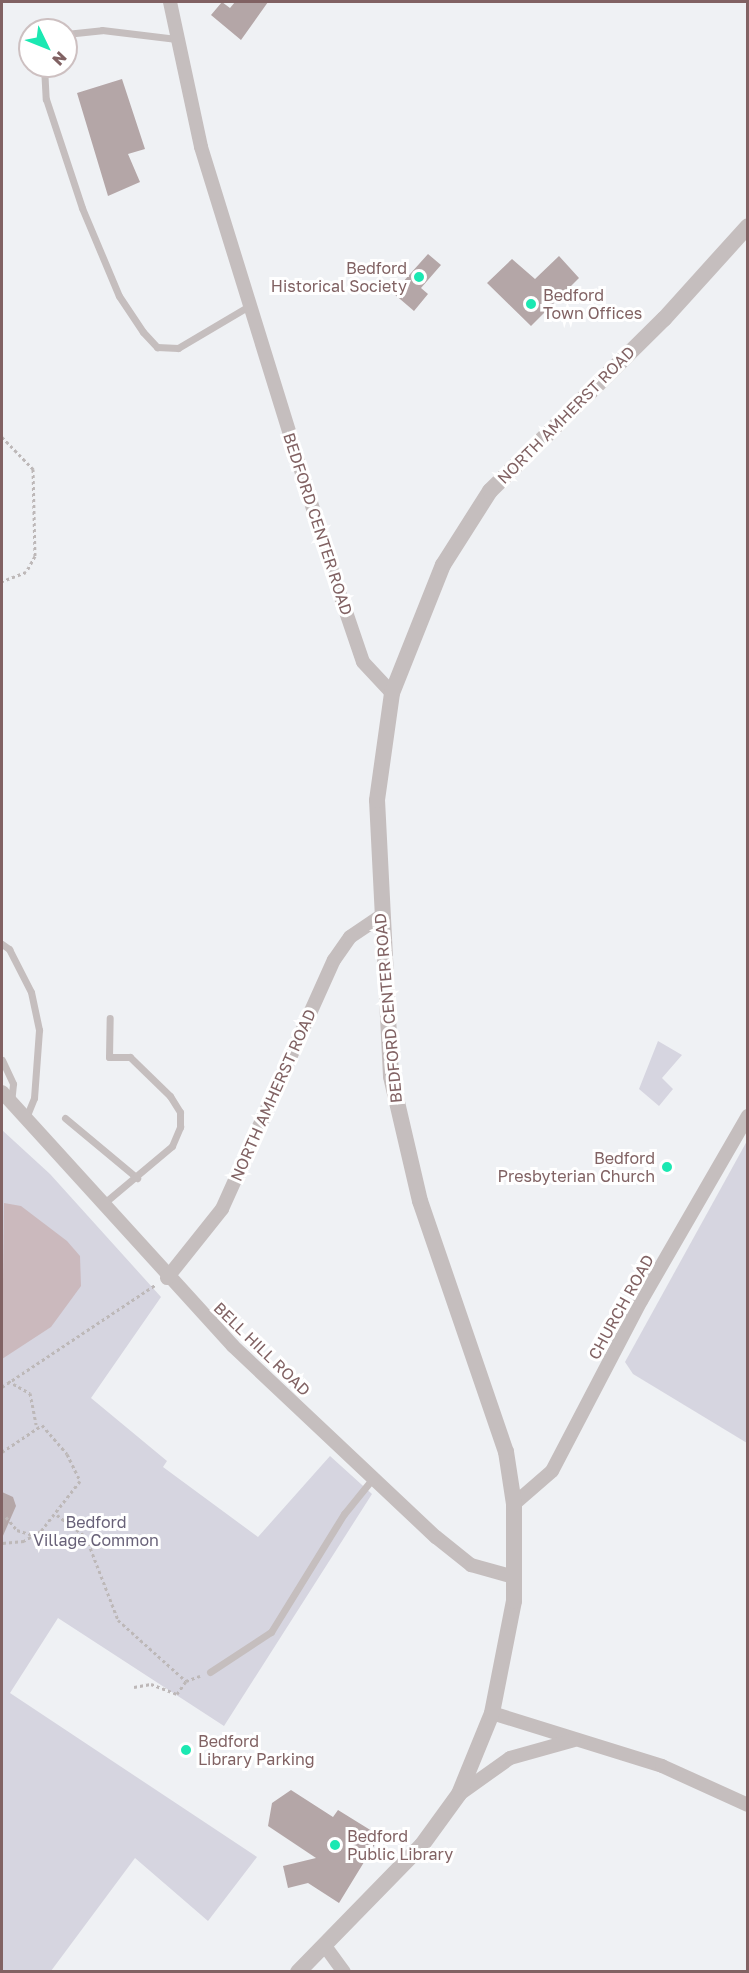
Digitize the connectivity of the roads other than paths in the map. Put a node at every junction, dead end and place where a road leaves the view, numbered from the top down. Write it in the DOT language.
graph roads {
  1 [pos="170,2"];
  2 [pos="78,33"];
  3 [pos="176,39"];
  4 [pos="45,78"];
  5 [pos="747,226"];
  6 [pos="249,306"];
  7 [pos="392,693"];
  8 [pos="381,917"];
  9 [pos="2,944"];
  10 [pos="110,1018"];
  11 [pos="2,1060"];
  12 [pos="2,1092"];
  13 [pos="14,1108"];
  14 [pos="747,1116"];
  15 [pos="65,1118"];
  16 [pos="137,1178"];
  17 [pos="103,1204"];
  18 [pos="167,1278"];
  19 [pos="373,1478"];
  20 [pos="514,1504"];
  21 [pos="514,1577"];
  22 [pos="210,1672"];
  23 [pos="492,1713"];
  24 [pos="578,1739"];
  25 [pos="459,1794"];
  26 [pos="747,1805"];
  27 [pos="326,1946"];
  28 [pos="298,1971"];
  29 [pos="344,1971"];
  1 -- 3 [label="street, BEDFORD CENTER ROAD"];
  2 -- 3 [label="lane"];
  3 -- 6 [label="street, BEDFORD CENTER ROAD"];
  4 -- 6 [label="lane"];
  5 -- 7 [label="street, NORTH AMHERST ROAD"];
  6 -- 7 [label="street, BEDFORD CENTER ROAD"];
  7 -- 8 [label="street, BEDFORD CENTER ROAD"];
  8 -- 18 [label="street, NORTH AMHERST ROAD"];
  8 -- 20 [label="street, BEDFORD CENTER ROAD"];
  9 -- 13 [label="lane"];
  10 -- 16 [label="lane"];
  11 -- 13 [label="lane"];
  12 -- 13 [label="street, BELL HILL ROAD"];
  13 -- 17 [label="street, BELL HILL ROAD"];
  14 -- 20 [label="street, CHURCH ROAD"];
  15 -- 16 [label="lane"];
  16 -- 17 [label="lane"];
  17 -- 18 [label="street, BELL HILL ROAD"];
  18 -- 19 [label="street, BELL HILL ROAD"];
  19 -- 21 [label="street, BELL HILL ROAD"];
  19 -- 22 [label="lane"];
  20 -- 21 [label="street, BEDFORD CENTER ROAD"];
  21 -- 23 [label="street, BEDFORD CENTER ROAD"];
  23 -- 24 [label="street"];
  23 -- 25 [label="street, BEDFORD CENTER ROAD"];
  24 -- 25 [label="street"];
  24 -- 26 [label="street"];
  25 -- 27 [label="street, BEDFORD CENTER ROAD"];
  27 -- 28 [label="street, BEDFORD CENTER ROAD"];
  27 -- 29 [label="street"];
}
